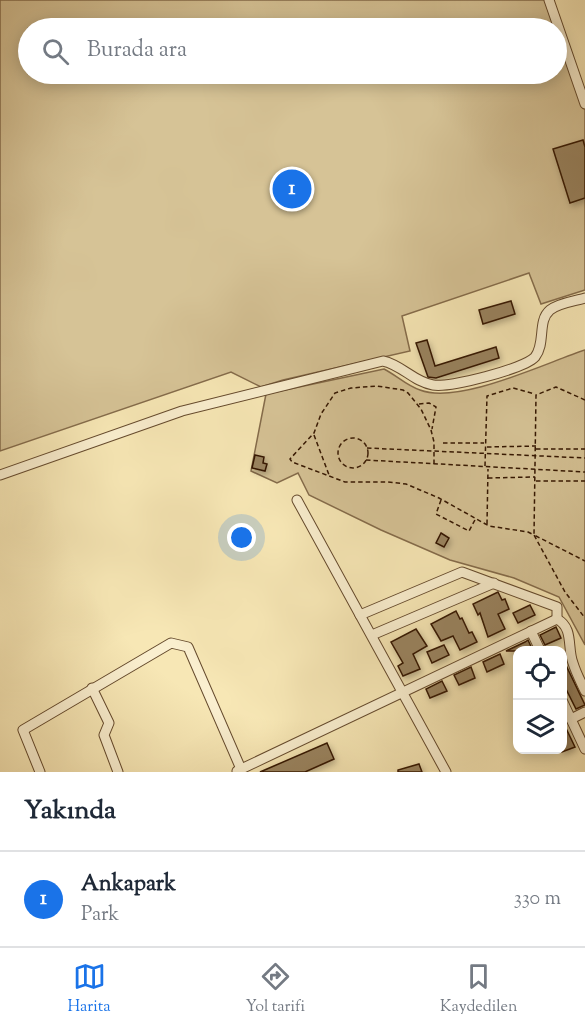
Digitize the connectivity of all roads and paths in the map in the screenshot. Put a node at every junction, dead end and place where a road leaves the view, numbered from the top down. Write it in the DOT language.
graph roads {
  1 [pos="549,0"];
  2 [pos="555,18"];
  3 [pos="567,52"];
  4 [pos="585,104"];
  5 [pos="585,298"];
  6 [pos="536,394"];
  7 [pos="585,400"];
  8 [pos="418,405"];
  9 [pos="431,430"];
  10 [pos="314,433"];
  11 [pos="443,443"];
  12 [pos="486,445"];
  13 [pos="367,448"];
  14 [pos="536,448"];
  15 [pos="585,449"];
  16 [pos="434,451"];
  17 [pos="486,454"];
  18 [pos="536,456"];
  19 [pos="585,458"];
  20 [pos="366,460"];
  21 [pos="434,464"];
  22 [pos="486,467"];
  23 [pos="535,470"];
  24 [pos="585,472"];
  25 [pos="0,475"];
  26 [pos="329,476"];
  27 [pos="488,478"];
  28 [pos="535,479"];
  29 [pos="585,481"];
  30 [pos="442,499"];
  31 [pos="297,500"];
  32 [pos="476,518"];
  33 [pos="487,525"];
  34 [pos="534,535"];
  35 [pos="585,561"];
  36 [pos="494,583"];
  37 [pos="360,615"];
  38 [pos="585,618"];
  39 [pos="557,619"];
  40 [pos="531,631"];
  41 [pos="372,635"];
  42 [pos="538,646"];
  43 [pos="92,688"];
  44 [pos="585,690"];
  45 [pos="404,693"];
  46 [pos="567,711"];
  47 [pos="585,712"];
  48 [pos="571,719"];
  49 [pos="585,749"];
  50 [pos="238,771"];
  51 [pos="40,772"];
  52 [pos="118,772"];
  53 [pos="446,772"];
  1 -- 2 [label="street"];
  3 -- 4 [label="street"];
  5 -- 25 [label="street"];
  6 -- 7 [label="path"];
  6 -- 12 [label="path"];
  6 -- 14 [label="path"];
  8 -- 9 [label="path"];
  8 -- 9 [label="path"];
  8 -- 10 [label="path"];
  9 -- 16 [label="path"];
  10 -- 26 [label="path"];
  10 -- 26 [label="path"];
  11 -- 12 [label="path"];
  12 -- 14 [label="path"];
  12 -- 17 [label="path"];
  13 -- 16 [label="path"];
  13 -- 20 [label="path"];
  13 -- 20 [label="path"];
  14 -- 15 [label="path"];
  14 -- 18 [label="path"];
  16 -- 17 [label="path"];
  16 -- 21 [label="path"];
  17 -- 18 [label="path"];
  17 -- 22 [label="path"];
  18 -- 19 [label="path"];
  18 -- 23 [label="path"];
  20 -- 21 [label="path"];
  21 -- 22 [label="path"];
  22 -- 23 [label="path"];
  22 -- 27 [label="path"];
  23 -- 24 [label="path"];
  23 -- 28 [label="path"];
  26 -- 30 [label="path"];
  27 -- 28 [label="path"];
  27 -- 33 [label="path"];
  28 -- 29 [label="path"];
  28 -- 34 [label="path"];
  30 -- 32 [label="path"];
  30 -- 32 [label="path"];
  31 -- 37 [label="street"];
  32 -- 33 [label="path"];
  33 -- 34 [label="path"];
  34 -- 35 [label="path"];
  34 -- 38 [label="path"];
  36 -- 37 [label="street"];
  36 -- 39 [label="street"];
  36 -- 41 [label="street"];
  37 -- 41 [label="street"];
  39 -- 40 [label="street"];
  39 -- 44 [label="street"];
  40 -- 42 [label="street"];
  40 -- 45 [label="street"];
  41 -- 45 [label="street"];
  43 -- 50 [label="street"];
  43 -- 51 [label="street"];
  43 -- 52 [label="street"];
  45 -- 50 [label="street"];
  45 -- 53 [label="street"];
  46 -- 48 [label="street"];
  47 -- 48 [label="street"];
  48 -- 49 [label="street"];
}
